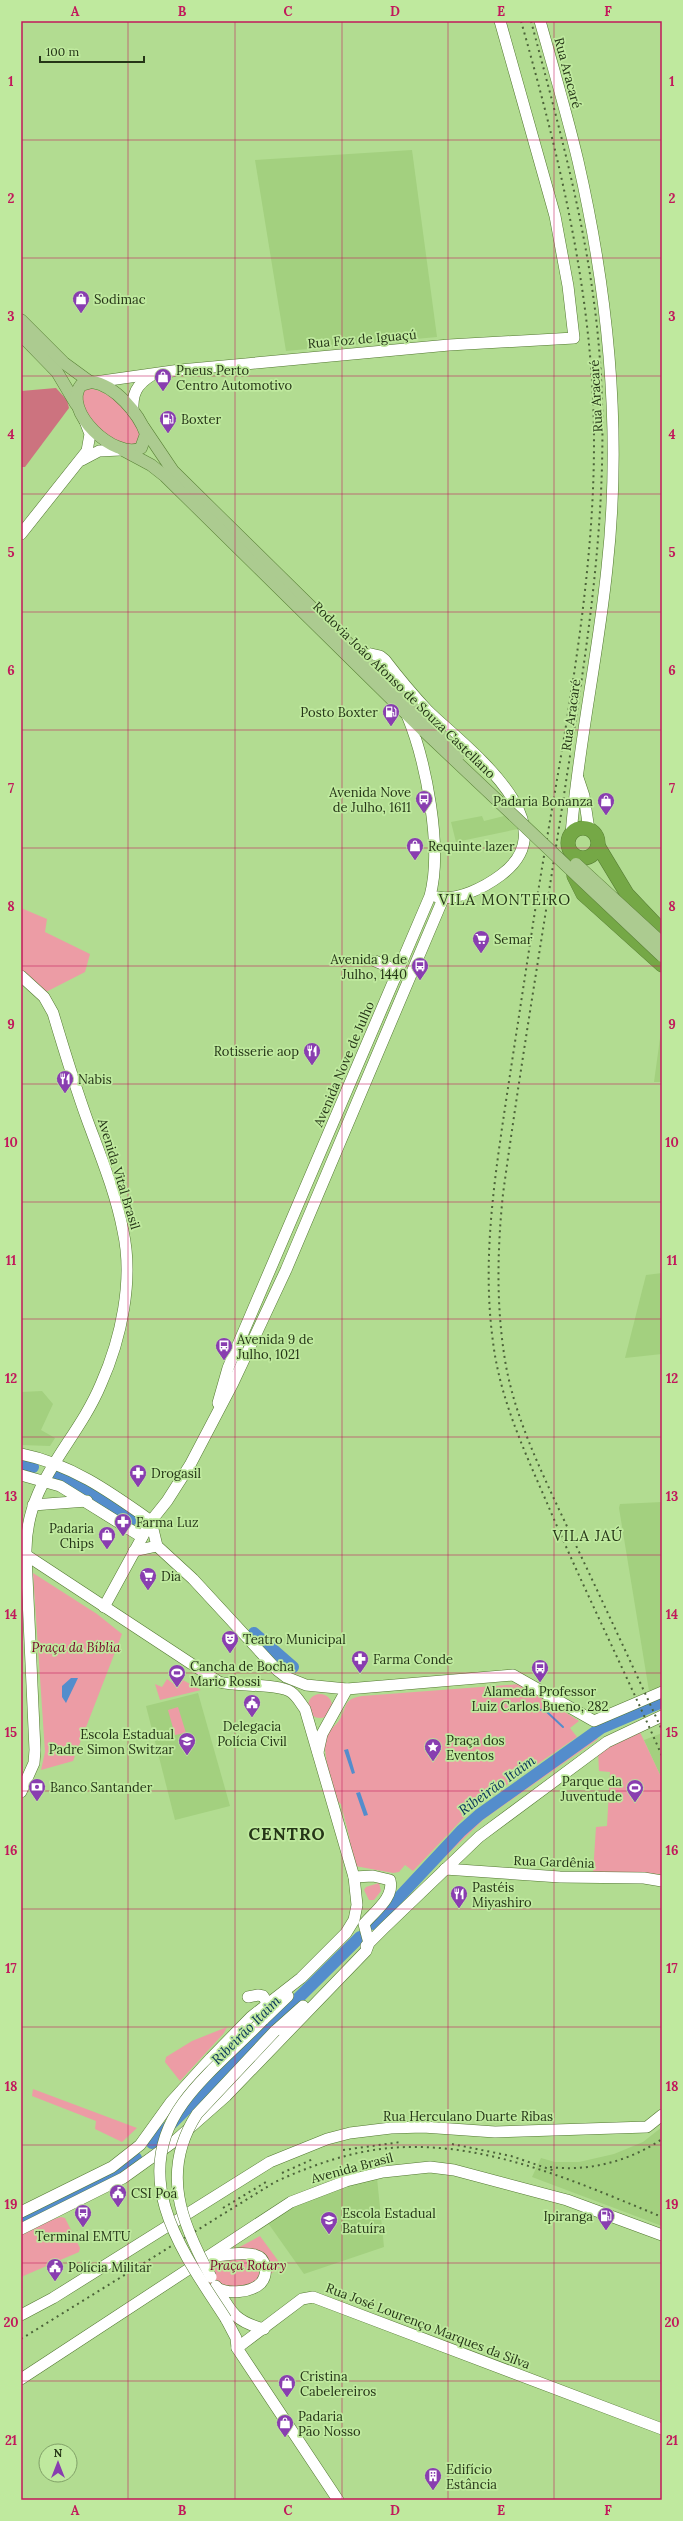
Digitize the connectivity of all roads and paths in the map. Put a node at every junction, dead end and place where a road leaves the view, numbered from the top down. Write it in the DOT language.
graph roads {
  1 [pos="500,21"];
  2 [pos="540,21"];
  3 [pos="21,320"];
  4 [pos="21,334"];
  5 [pos="154,373"];
  6 [pos="92,382"];
  7 [pos="77,406"];
  8 [pos="133,412"];
  9 [pos="84,419"];
  10 [pos="144,428"];
  11 [pos="121,450"];
  12 [pos="81,460"];
  13 [pos="21,534"];
  14 [pos="358,651"];
  15 [pos="407,714"];
  16 [pos="427,728"];
  17 [pos="576,774"];
  18 [pos="589,830"];
  19 [pos="571,835"];
  20 [pos="598,846"];
  21 [pos="573,854"];
  22 [pos="430,896"];
  23 [pos="443,899"];
  24 [pos="662,930"];
  25 [pos="662,944"];
  26 [pos="662,956"];
  27 [pos="376,961"];
  28 [pos="662,965"];
  29 [pos="21,976"];
  30 [pos="395,978"];
  31 [pos="216,1416"];
  32 [pos="21,1454"];
  33 [pos="54,1462"];
  34 [pos="21,1474"];
  35 [pos="44,1480"];
  36 [pos="87,1501"];
  37 [pos="33,1505"];
  38 [pos="151,1520"];
  39 [pos="142,1537"];
  40 [pos="157,1546"];
  41 [pos="134,1550"];
  42 [pos="26,1555"];
  43 [pos="104,1607"];
  44 [pos="309,1686"];
  45 [pos="347,1690"];
  46 [pos="662,1692"];
  47 [pos="297,1699"];
  48 [pos="658,1717"];
  49 [pos="318,1756"];
  50 [pos="22,1785"];
  51 [pos="445,1869"];
  52 [pos="354,1877"];
  53 [pos="662,1881"];
  54 [pos="354,1920"];
  55 [pos="368,1939"];
  56 [pos="296,1984"];
  57 [pos="270,2007"];
  58 [pos="251,2017"];
  59 [pos="662,2115"];
  60 [pos="148,2136"];
  61 [pos="133,2151"];
  62 [pos="158,2153"];
  63 [pos="146,2162"];
  64 [pos="21,2212"];
  65 [pos="21,2229"];
  66 [pos="662,2235"];
  67 [pos="205,2258"];
  68 [pos="217,2288"];
  69 [pos="21,2315"];
  70 [pos="264,2328"];
  71 [pos="237,2348"];
  72 [pos="21,2379"];
  73 [pos="662,2429"];
  74 [pos="338,2500"];
  1 -- 5 [label="main road, Rua Foz de Iguaçú"];
  2 -- 17 [label="main road, Rua Aracaré"];
  3 -- 6 [label="main road"];
  4 -- 7 [label="main road"];
  5 -- 6 [label="main road, Rua Foz de Iguaçú"];
  5 -- 8 [label="main road"];
  6 -- 7 [label="main road"];
  6 -- 8 [label="main road, Rodovia João Afonso de Souza Castellano"];
  7 -- 9 [label="main road, Rodovia João Afonso de Souza Castellano"];
  8 -- 10 [label="main road, Rodovia João Afonso de Souza Castellano"];
  9 -- 11 [label="main road, Rodovia João Afonso de Souza Castellano"];
  9 -- 12 [label="main road"];
  10 -- 11 [label="main road"];
  10 -- 14 [label="main road, Rodovia João Afonso de Souza Castellano"];
  11 -- 12 [label="main road"];
  11 -- 15 [label="main road, Rodovia João Afonso de Souza Castellano"];
  12 -- 13 [label="main road"];
  14 -- 16 [label="main road, Rodovia João Afonso de Souza Castellano"];
  14 -- 23 [label="main road"];
  15 -- 16 [label="main road, Rodovia João Afonso de Souza Castellano"];
  15 -- 22 [label="main road, Avenida Nove de Julho"];
  16 -- 25 [label="main road, Rodovia João Afonso de Souza Castellano, bridge"];
  16 -- 26 [label="main road, Rodovia João Afonso de Souza Castellano, bridge"];
  17 -- 18 [label="main road, Rua Aracaré"];
  17 -- 19 [label="main road, Rua Aracaré"];
  18 -- 19 [label="highway"];
  18 -- 20 [label="highway"];
  19 -- 21 [label="highway"];
  20 -- 21 [label="highway"];
  20 -- 24 [label="highway"];
  21 -- 28 [label="highway"];
  22 -- 23 [label="main road"];
  22 -- 30 [label="main road, Avenida Nove de Julho"];
  23 -- 31 [label="main road, Avenida Nove de Julho"];
  27 -- 30 [label="main road"];
  29 -- 33 [label="main road, Avenida Vital Brasil"];
  30 -- 31 [label="main road, Avenida Nove de Julho"];
  31 -- 38 [label="main road, Avenida Nove de Julho"];
  32 -- 33 [label="main road"];
  33 -- 35 [label="main road, Avenida Vital Brasil"];
  33 -- 38 [label="main road"];
  34 -- 35 [label="main road"];
  35 -- 36 [label="main road"];
  35 -- 37 [label="main road, Avenida Vital Brasil"];
  36 -- 37 [label="main road"];
  36 -- 39 [label="main road"];
  37 -- 42 [label="main road, Avenida Vital Brasil"];
  38 -- 39 [label="main road, Avenida Nove de Julho"];
  38 -- 40 [label="main road"];
  39 -- 41 [label="main road, Avenida Nove de Julho"];
  40 -- 41 [label="main road"];
  40 -- 44 [label="main road"];
  41 -- 43 [label="main road, Avenida Nove de Julho"];
  42 -- 43 [label="main road"];
  42 -- 50 [label="main road, Avenida Vital Brasil"];
  43 -- 47 [label="main road"];
  44 -- 45 [label="main road"];
  44 -- 47 [label="main road"];
  45 -- 46 [label="main road"];
  45 -- 49 [label="main road"];
  47 -- 49 [label="main road"];
  48 -- 51 [label="main road"];
  49 -- 52 [label="main road"];
  51 -- 53 [label="main road, Rua Gardênia"];
  51 -- 55 [label="main road"];
  52 -- 54 [label="main road"];
  52 -- 55 [label="main road"];
  54 -- 56 [label="main road"];
  54 -- 56 [label="main road"];
  55 -- 62 [label="main road"];
  55 -- 68 [label="main road, bridge"];
  56 -- 57 [label="main road"];
  57 -- 58 [label="main road"];
  57 -- 58 [label="main road"];
  57 -- 71 [label="main road, bridge"];
  58 -- 60 [label="main road"];
  59 -- 69 [label="main road, Rua Herculano Duarte Ribas"];
  60 -- 61 [label="main road"];
  60 -- 62 [label="main road"];
  61 -- 63 [label="main road"];
  61 -- 64 [label="main road"];
  62 -- 63 [label="main road"];
  63 -- 65 [label="main road"];
  66 -- 67 [label="main road, Avenida Brasil"];
  67 -- 68 [label="main road"];
  67 -- 72 [label="main road, Avenida Brasil"];
  68 -- 70 [label="main road"];
  70 -- 71 [label="main road, Rua José Lourenço Marques da Silva"];
  70 -- 73 [label="main road, Rua José Lourenço Marques da Silva"];
  71 -- 74 [label="main road"];
}
